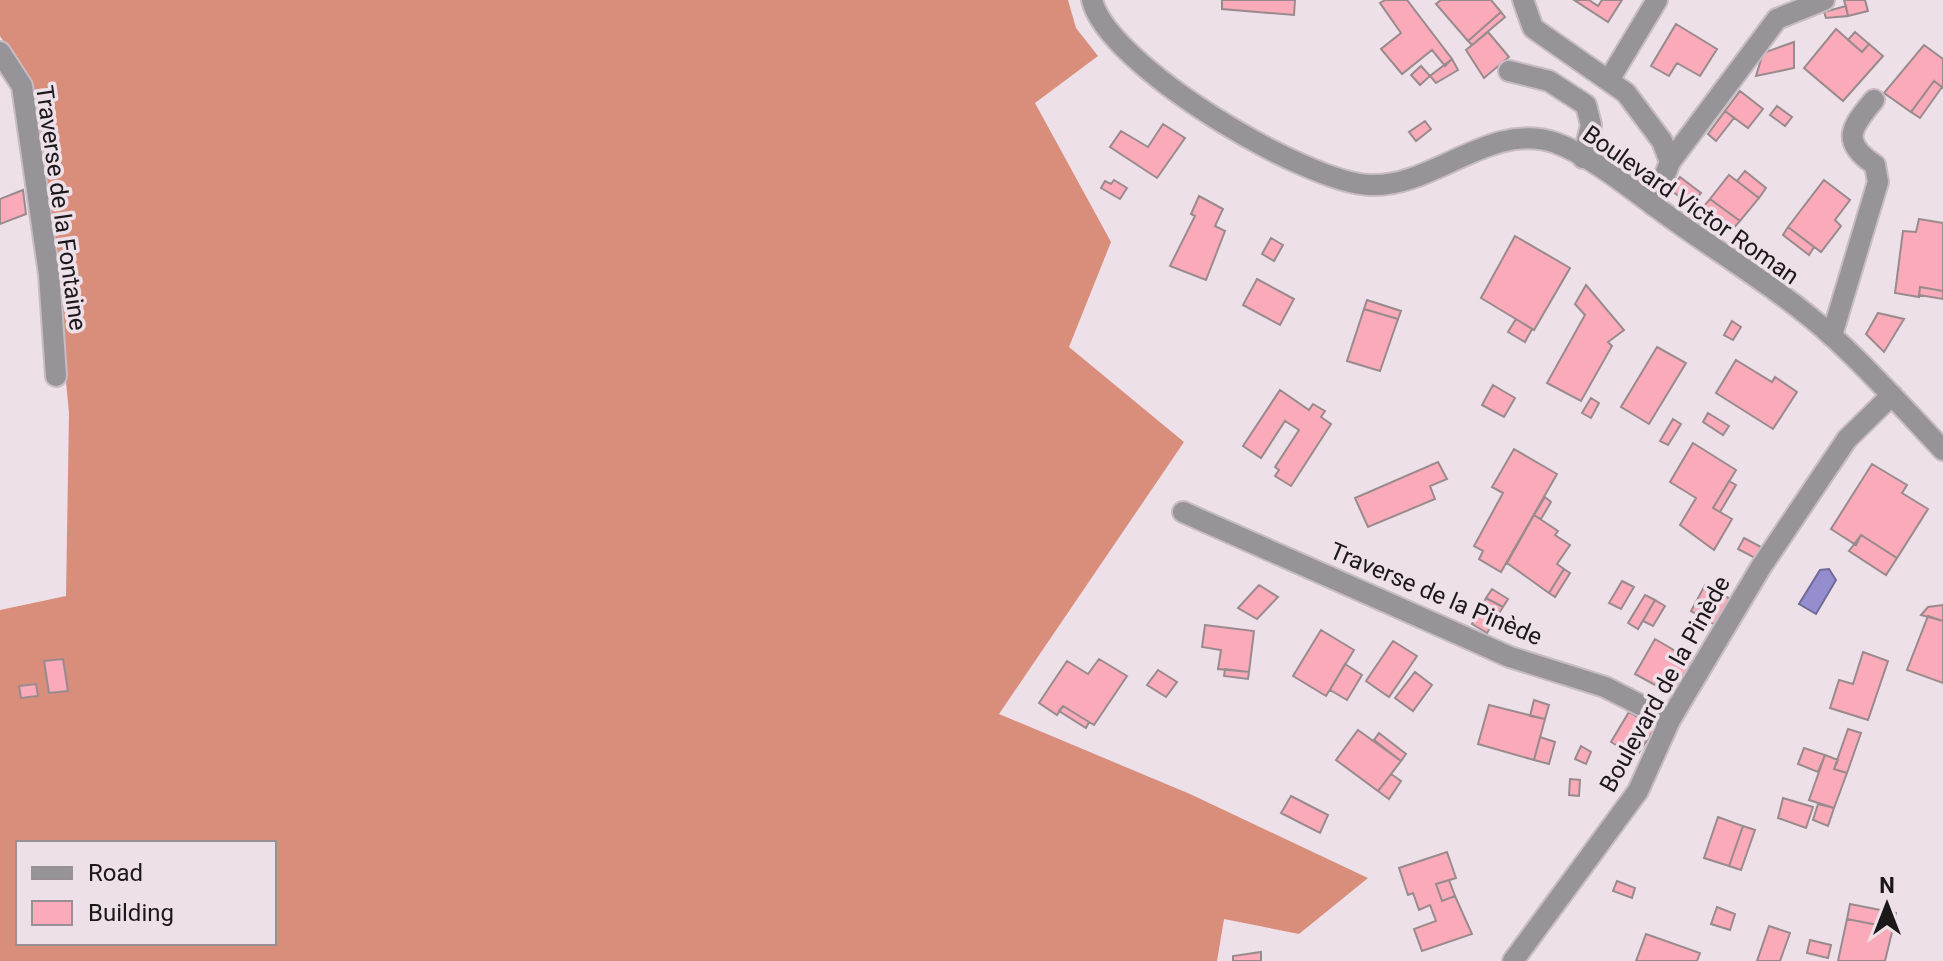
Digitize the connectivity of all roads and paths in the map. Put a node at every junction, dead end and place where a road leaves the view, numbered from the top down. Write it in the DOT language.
graph roads {
  1 [pos="1092,0"];
  2 [pos="1523,0"];
  3 [pos="1657,0"];
  4 [pos="1824,0"];
  5 [pos="0,52"];
  6 [pos="1509,71"];
  7 [pos="1609,80"];
  8 [pos="1874,100"];
  9 [pos="1583,158"];
  10 [pos="1670,162"];
  11 [pos="1653,205"];
  12 [pos="1832,335"];
  13 [pos="56,376"];
  14 [pos="1892,395"];
  15 [pos="1943,450"];
  16 [pos="1183,512"];
  17 [pos="1670,720"];
  18 [pos="1513,961"];
  1 -- 9 [label="street, Boulevard Victor Roman"];
  2 -- 7 [label="street"];
  3 -- 7 [label="street"];
  4 -- 10 [label="street"];
  5 -- 13 [label="street, Traverse de la Fontaine"];
  6 -- 9 [label="street"];
  7 -- 10 [label="street"];
  8 -- 12 [label="street"];
  9 -- 11 [label="street, Boulevard Victor Roman"];
  10 -- 11 [label="street"];
  11 -- 12 [label="street, Boulevard Victor Roman"];
  12 -- 14 [label="street, Boulevard Victor Roman"];
  14 -- 15 [label="street, Boulevard Victor Roman"];
  14 -- 17 [label="street, Boulevard de la Pinède"];
  16 -- 17 [label="street, Traverse de la Pinède"];
  17 -- 18 [label="street, Boulevard de la Pinède"];
}
